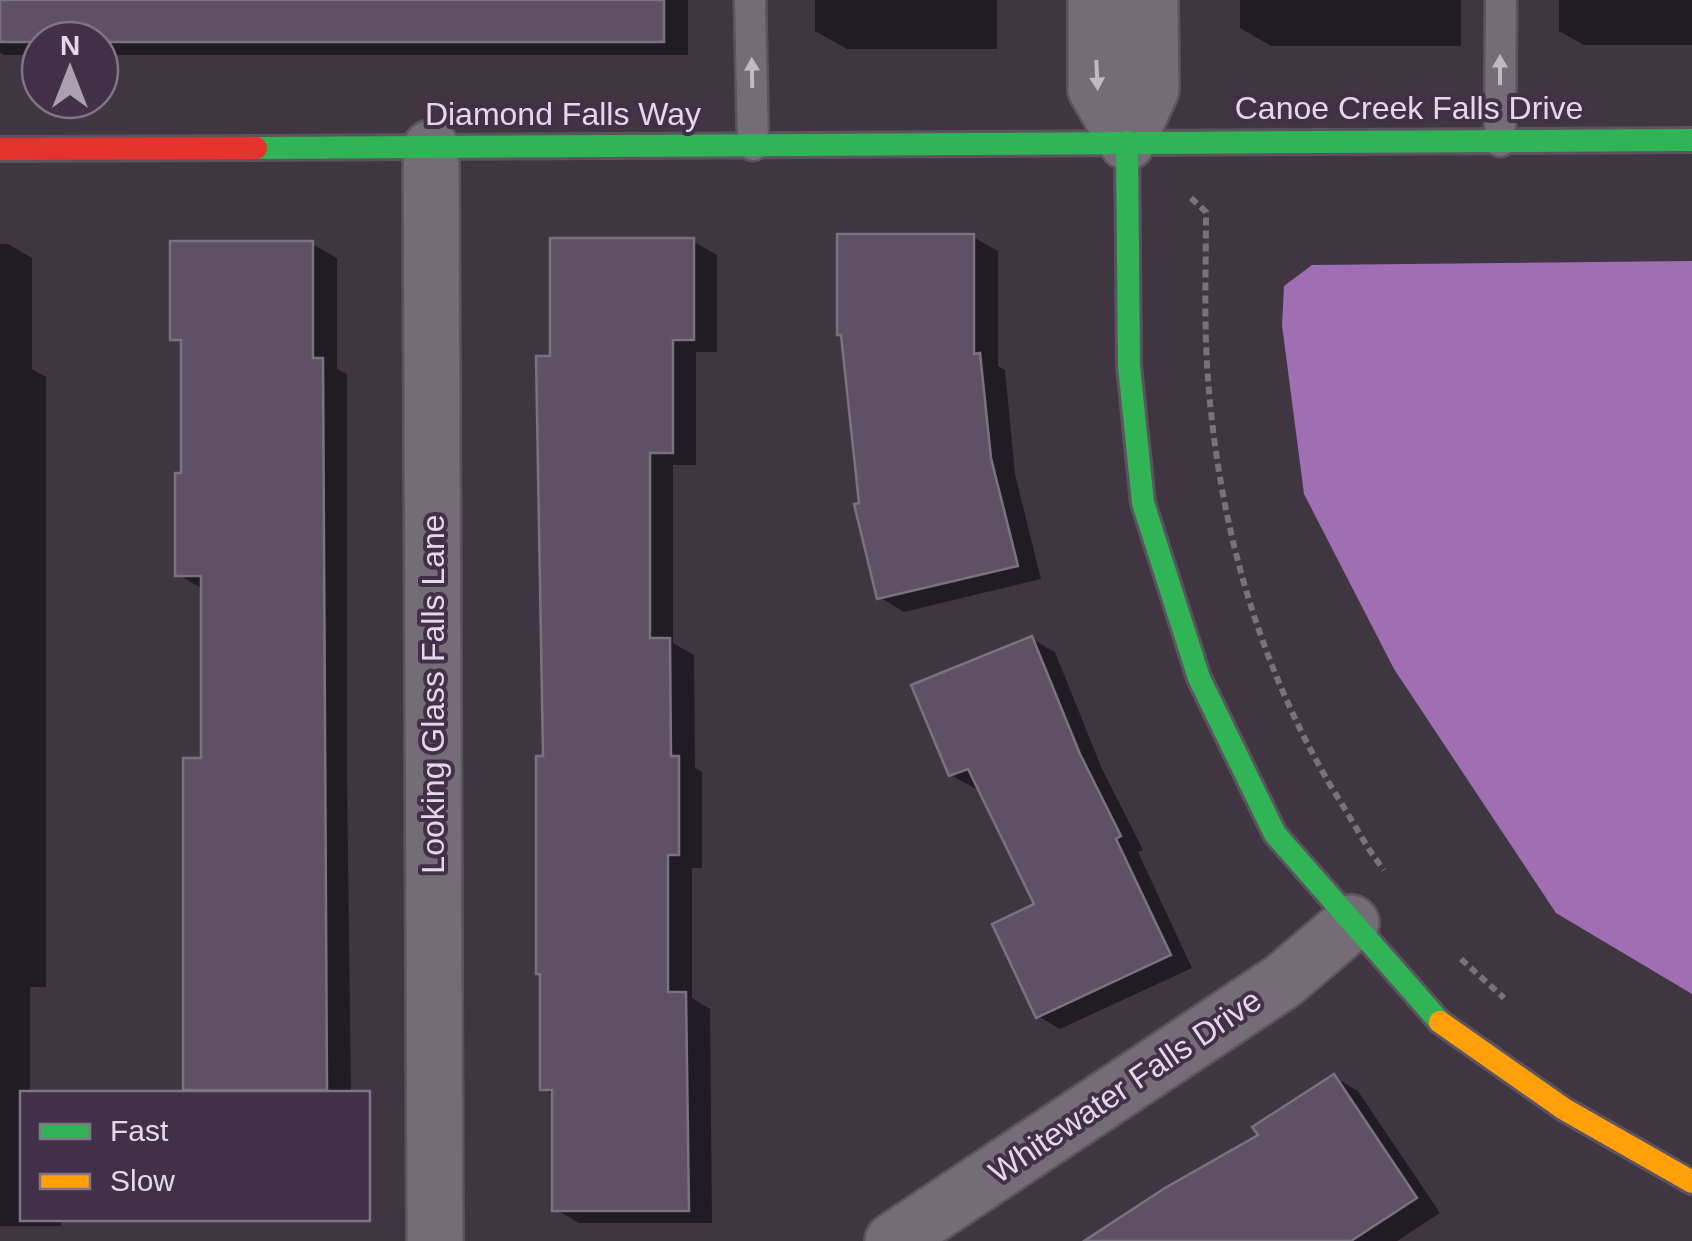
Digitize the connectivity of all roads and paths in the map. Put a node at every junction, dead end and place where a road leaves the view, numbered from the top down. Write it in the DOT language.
graph roads {
  1 [pos="750,0"];
  2 [pos="1096,0"];
  3 [pos="1150,0"];
  4 [pos="1501,0"];
  5 [pos="1692,140"];
  6 [pos="1500,141"];
  7 [pos="1127,142"];
  8 [pos="753,145"];
  9 [pos="431,148"];
  10 [pos="0,149"];
  11 [pos="1181,189"];
  12 [pos="1392,880"];
  13 [pos="1351,923"];
  14 [pos="1449,946"];
  15 [pos="1504,998"];
  16 [pos="1692,1182"];
  17 [pos="435,1241"];
  18 [pos="893,1241"];
  8 -- 1 [label="lane, one-way"];
  2 -- 7 [label="street, one-way"];
  3 -- 7 [label="street"];
  6 -- 4 [label="lane, one-way"];
  5 -- 6 [label="street, Canoe Creek Falls Drive"];
  6 -- 7 [label="street, Canoe Creek Falls Drive"];
  7 -- 8 [label="street, Diamond Falls Way"];
  7 -- 13 [label="street"];
  8 -- 9 [label="street, Diamond Falls Way"];
  9 -- 10 [label="street, Diamond Falls Way"];
  9 -- 17 [label="street, Looking Glass Falls Lane"];
  11 -- 12 [label="path"];
  13 -- 16 [label="street"];
  13 -- 18 [label="street, Whitewater Falls Drive"];
  14 -- 15 [label="path"];
}
